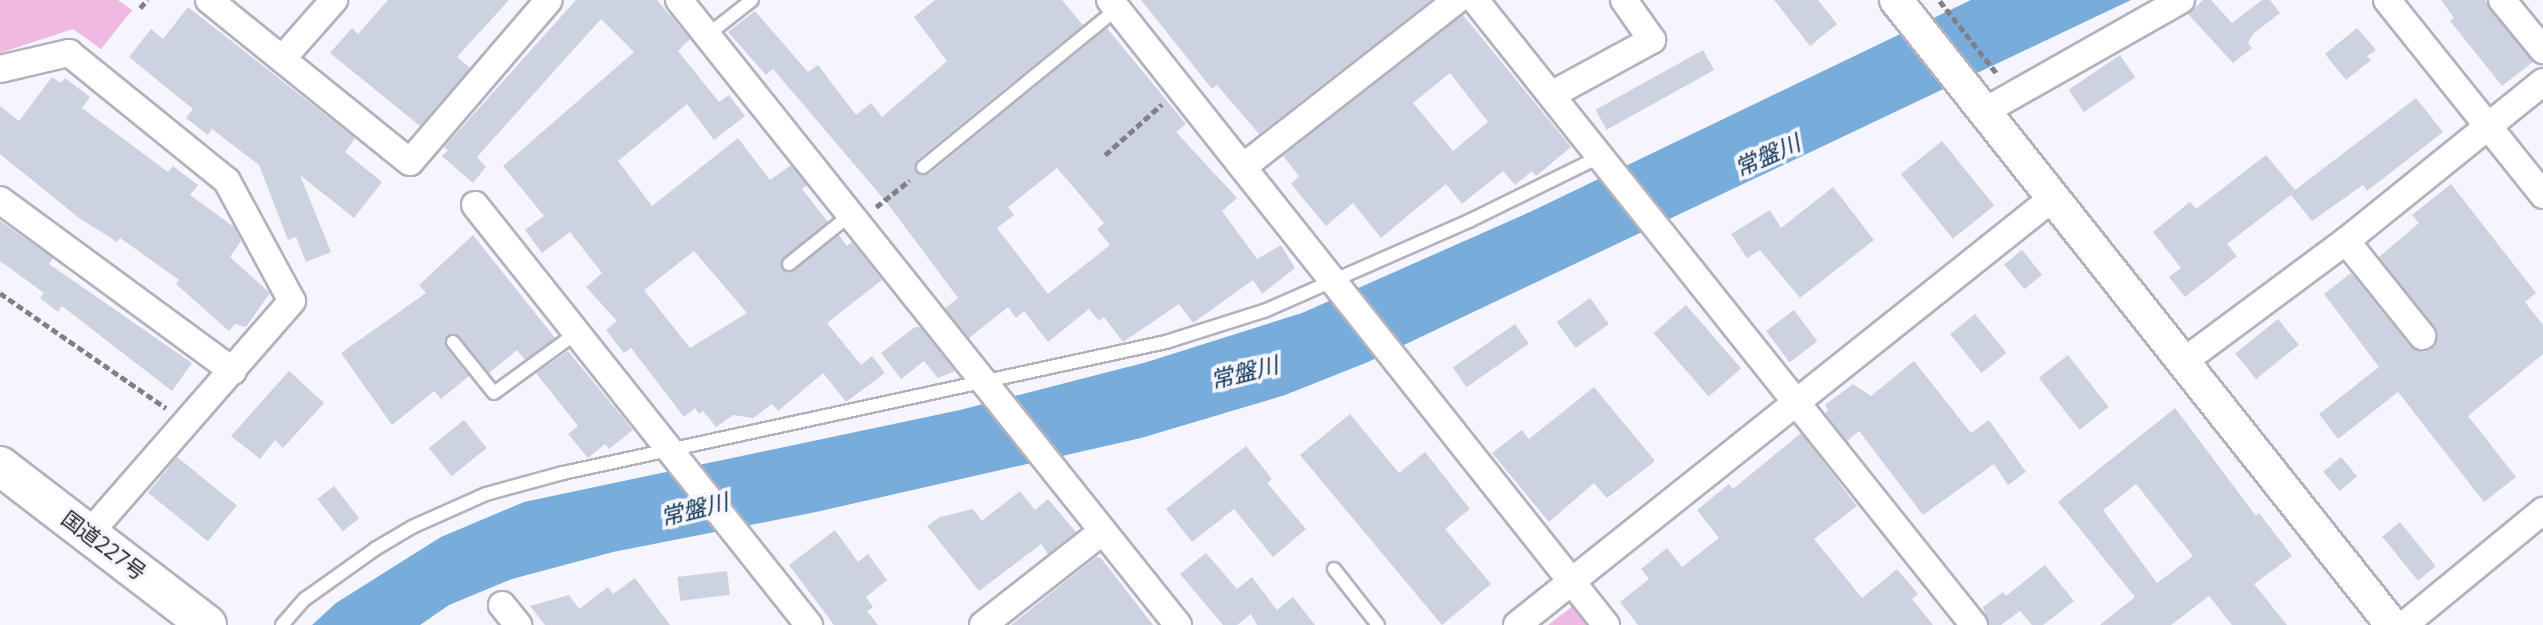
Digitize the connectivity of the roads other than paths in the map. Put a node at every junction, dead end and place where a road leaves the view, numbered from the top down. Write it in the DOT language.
graph roads {
  1 [pos="209,0"];
  2 [pos="334,0"];
  3 [pos="549,0"];
  4 [pos="679,0"];
  5 [pos="752,0"];
  6 [pos="1457,0"];
  7 [pos="1475,0"];
  8 [pos="1624,0"];
  9 [pos="2181,0"];
  10 [pos="2387,0"];
  11 [pos="2502,0"];
  12 [pos="1113,4"];
  13 [pos="1902,8"];
  14 [pos="706,36"];
  15 [pos="2543,50"];
  16 [pos="282,59"];
  17 [pos="0,69"];
  18 [pos="2543,82"];
  19 [pos="1553,94"];
  20 [pos="1977,100"];
  21 [pos="2489,128"];
  22 [pos="1606,160"];
  23 [pos="923,167"];
  24 [pos="1242,167"];
  25 [pos="2543,195"];
  26 [pos="2054,197"];
  27 [pos="0,200"];
  28 [pos="475,205"];
  29 [pos="853,219"];
  30 [pos="2346,241"];
  31 [pos="789,264"];
  32 [pos="1336,282"];
  33 [pos="575,334"];
  34 [pos="2422,335"];
  35 [pos="453,342"];
  36 [pos="2183,362"];
  37 [pos="233,371"];
  38 [pos="988,386"];
  39 [pos="1795,403"];
  40 [pos="676,456"];
  41 [pos="0,466"];
  42 [pos="2543,511"];
  43 [pos="1103,531"];
  44 [pos="89,534"];
  45 [pos="1334,569"];
  46 [pos="1570,581"];
  47 [pos="988,623"];
  48 [pos="207,625"];
  49 [pos="282,625"];
  50 [pos="809,625"];
  51 [pos="1178,625"];
  52 [pos="1378,625"];
  53 [pos="1517,625"];
  54 [pos="1606,625"];
  55 [pos="1974,625"];
  56 [pos="2392,625"];
  57 [pos="2404,625"];
  1 -- 16 [label="street"];
  2 -- 16 [label="street"];
  3 -- 16 [label="street"];
  4 -- 14 [label="street"];
  5 -- 14 [label="lane"];
  6 -- 24 [label="street"];
  7 -- 19 [label="street"];
  8 -- 19 [label="street"];
  9 -- 20 [label="street"];
  10 -- 21 [label="street"];
  11 -- 15 [label="street"];
  12 -- 23 [label="lane"];
  12 -- 24 [label="street"];
  13 -- 20 [label="street"];
  14 -- 29 [label="street"];
  17 -- 37 [label="street"];
  18 -- 21 [label="street"];
  19 -- 22 [label="street"];
  20 -- 26 [label="street"];
  21 -- 25 [label="street"];
  21 -- 30 [label="street"];
  22 -- 32 [label="lane"];
  22 -- 39 [label="street"];
  24 -- 32 [label="street"];
  26 -- 36 [label="street"];
  26 -- 39 [label="street"];
  27 -- 37 [label="street"];
  28 -- 33 [label="street"];
  29 -- 31 [label="lane"];
  29 -- 38 [label="street"];
  30 -- 34 [label="street"];
  30 -- 36 [label="street"];
  32 -- 38 [label="lane"];
  32 -- 46 [label="street"];
  33 -- 35 [label="lane"];
  33 -- 40 [label="street"];
  36 -- 56 [label="street"];
  37 -- 44 [label="street"];
  38 -- 40 [label="lane"];
  38 -- 43 [label="street"];
  39 -- 46 [label="street"];
  39 -- 55 [label="street"];
  40 -- 49 [label="lane"];
  40 -- 50 [label="street"];
  41 -- 44 [label="highway, 国道227号"];
  42 -- 57 [label="street"];
  43 -- 47 [label="street"];
  43 -- 51 [label="street"];
  44 -- 48 [label="highway, 国道227号"];
  45 -- 52 [label="lane"];
  46 -- 53 [label="street"];
  46 -- 54 [label="street"];
}
